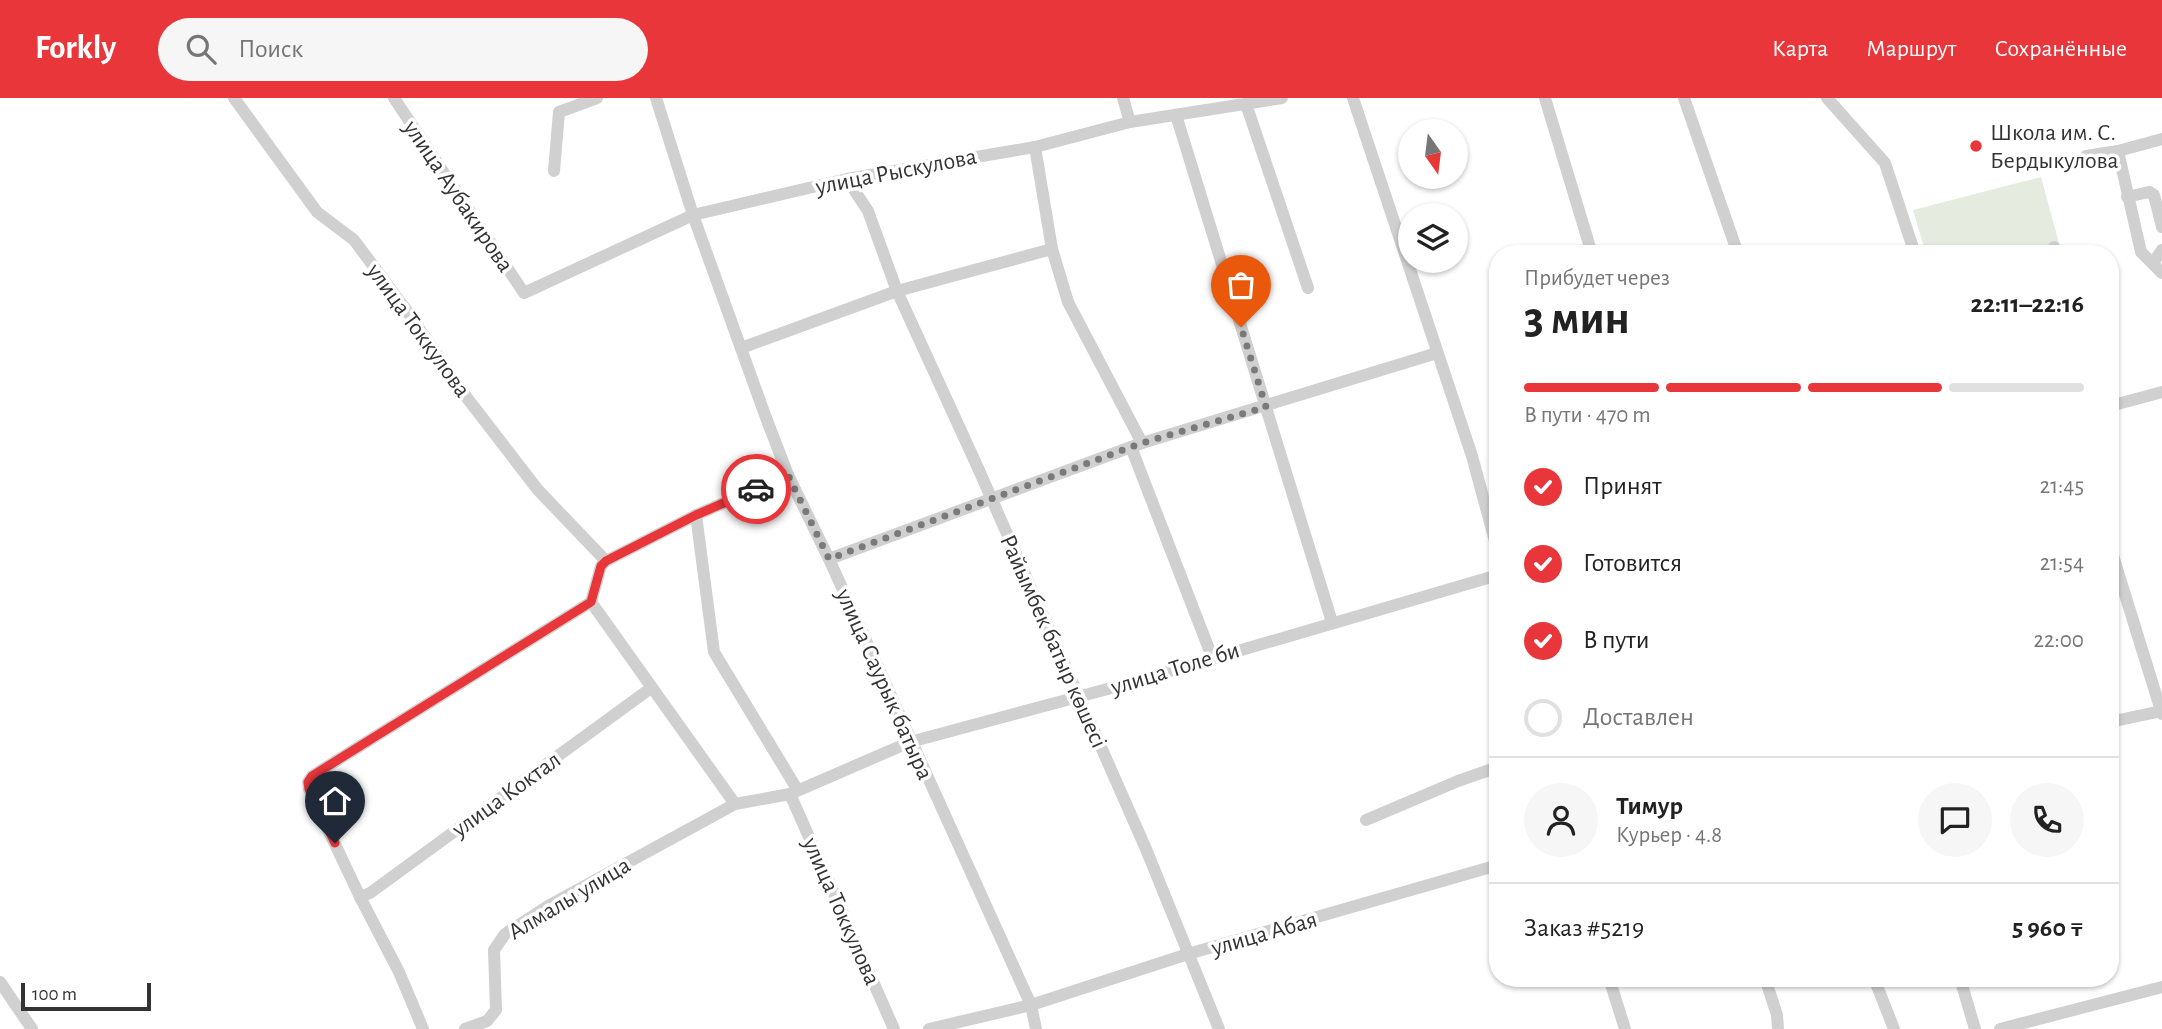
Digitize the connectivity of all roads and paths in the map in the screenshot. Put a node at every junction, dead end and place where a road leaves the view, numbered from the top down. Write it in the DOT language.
graph roads {
  1 [pos="234,98"];
  2 [pos="394,98"];
  3 [pos="597,98"];
  4 [pos="656,98"];
  5 [pos="1123,98"];
  6 [pos="1282,98"];
  7 [pos="1353,98"];
  8 [pos="1545,98"];
  9 [pos="1684,98"];
  10 [pos="1827,98"];
  11 [pos="1206,104"];
  12 [pos="1246,104"];
  13 [pos="1176,115"];
  14 [pos="1130,122"];
  15 [pos="2162,139"];
  16 [pos="1035,146"];
  17 [pos="2118,151"];
  18 [pos="2086,156"];
  19 [pos="554,171"];
  20 [pos="847,179"];
  21 [pos="2127,197"];
  22 [pos="693,215"];
  23 [pos="2162,227"];
  24 [pos="1589,245"];
  25 [pos="1735,245"];
  26 [pos="1912,245"];
  27 [pos="1052,249"];
  28 [pos="2162,250"];
  29 [pos="2157,268"];
  30 [pos="1308,288"];
  31 [pos="897,291"];
  32 [pos="524,293"];
  33 [pos="741,348"];
  34 [pos="1437,353"];
  35 [pos="2162,392"];
  36 [pos="2119,403"];
  37 [pos="1266,407"];
  38 [pos="1136,445"];
  39 [pos="788,475"];
  40 [pos="992,500"];
  41 [pos="696,515"];
  42 [pos="1489,519"];
  43 [pos="829,559"];
  44 [pos="606,561"];
  45 [pos="2119,575"];
  46 [pos="1489,578"];
  47 [pos="591,602"];
  48 [pos="1332,622"];
  49 [pos="1212,657"];
  50 [pos="651,688"];
  51 [pos="1079,696"];
  52 [pos="2162,712"];
  53 [pos="2119,720"];
  54 [pos="910,742"];
  55 [pos="1489,770"];
  56 [pos="794,792"];
  57 [pos="735,804"];
  58 [pos="1366,820"];
  59 [pos="1489,868"];
  60 [pos="360,897"];
  61 [pos="1188,954"];
  62 [pos="0,982"];
  63 [pos="1612,987"];
  64 [pos="1768,987"];
  65 [pos="1878,987"];
  66 [pos="1962,987"];
  67 [pos="2162,987"];
  68 [pos="1031,1005"];
  69 [pos="32,1029"];
  70 [pos="423,1029"];
  71 [pos="465,1029"];
  72 [pos="894,1029"];
  73 [pos="929,1029"];
  74 [pos="1036,1029"];
  75 [pos="1219,1029"];
  76 [pos="1625,1029"];
  77 [pos="1778,1029"];
  78 [pos="1894,1029"];
  79 [pos="1975,1029"];
  80 [pos="2000,1029"];
  1 -- 44 [label="street, улица Токкулова"];
  2 -- 32 [label="street, улица Аубакирова"];
  3 -- 19 [label="street"];
  4 -- 22 [label="street, улица Саурык батыра"];
  5 -- 14 [label="street"];
  6 -- 12 [label="street, улица Рыскулова"];
  7 -- 34 [label="street"];
  8 -- 24 [label="street"];
  9 -- 25 [label="street"];
  10 -- 26 [label="street"];
  11 -- 12 [label="street, улица Рыскулова"];
  11 -- 13 [label="street, улица Рыскулова"];
  12 -- 30 [label="street"];
  13 -- 14 [label="street, улица Рыскулова"];
  13 -- 37 [label="street"];
  14 -- 16 [label="street, улица Рыскулова"];
  15 -- 17 [label="street"];
  16 -- 20 [label="street, улица Рыскулова"];
  16 -- 27 [label="street"];
  17 -- 18 [label="street"];
  17 -- 21 [label="street"];
  20 -- 22 [label="street, улица Рыскулова"];
  20 -- 31 [label="street, Райымбек батыр көшесі"];
  21 -- 23 [label="street"];
  21 -- 29 [label="street"];
  22 -- 32 [label="street, улица Рыскулова"];
  22 -- 33 [label="street, улица Саурык батыра"];
  27 -- 31 [label="street"];
  27 -- 38 [label="street"];
  28 -- 29 [label="street"];
  31 -- 33 [label="street"];
  31 -- 40 [label="street, Райымбек батыр көшесі"];
  33 -- 39 [label="street, улица Саурык батыра"];
  34 -- 37 [label="street"];
  34 -- 42 [label="street"];
  35 -- 36 [label="street"];
  37 -- 38 [label="street"];
  37 -- 48 [label="street"];
  38 -- 40 [label="street"];
  38 -- 49 [label="street"];
  39 -- 41 [label="street"];
  39 -- 43 [label="street, улица Саурык батыра"];
  40 -- 43 [label="street"];
  40 -- 51 [label="street, Райымбек батыр көшесі"];
  41 -- 44 [label="street"];
  41 -- 56 [label="street, улица Токкулова"];
  43 -- 54 [label="street, улица Саурык батыра"];
  44 -- 47 [label="street"];
  45 -- 52 [label="street"];
  46 -- 48 [label="street, улица Толе би"];
  47 -- 50 [label="street"];
  47 -- 60 [label="street"];
  48 -- 49 [label="street, улица Толе би"];
  49 -- 51 [label="street, улица Толе би"];
  50 -- 57 [label="street"];
  50 -- 60 [label="street, улица Коктал"];
  51 -- 54 [label="street, улица Толе би"];
  51 -- 61 [label="street, Райымбек батыр көшесі"];
  52 -- 53 [label="street"];
  54 -- 56 [label="street, улица Толе би"];
  54 -- 68 [label="street, улица Саурык батыра"];
  55 -- 58 [label="street"];
  56 -- 57 [label="street, улица Толе би"];
  56 -- 72 [label="street, улица Токкулова"];
  57 -- 71 [label="street, Алмалы улица"];
  59 -- 61 [label="street, улица Абая"];
  60 -- 70 [label="street"];
  61 -- 68 [label="street, улица Абая"];
  61 -- 75 [label="street, Райымбек батыр көшесі"];
  62 -- 69 [label="street"];
  63 -- 76 [label="street"];
  64 -- 77 [label="street"];
  65 -- 78 [label="street"];
  66 -- 79 [label="street"];
  67 -- 80 [label="street"];
  68 -- 73 [label="street, улица Абая"];
  68 -- 74 [label="street, улица Саурык батыра"];
}
